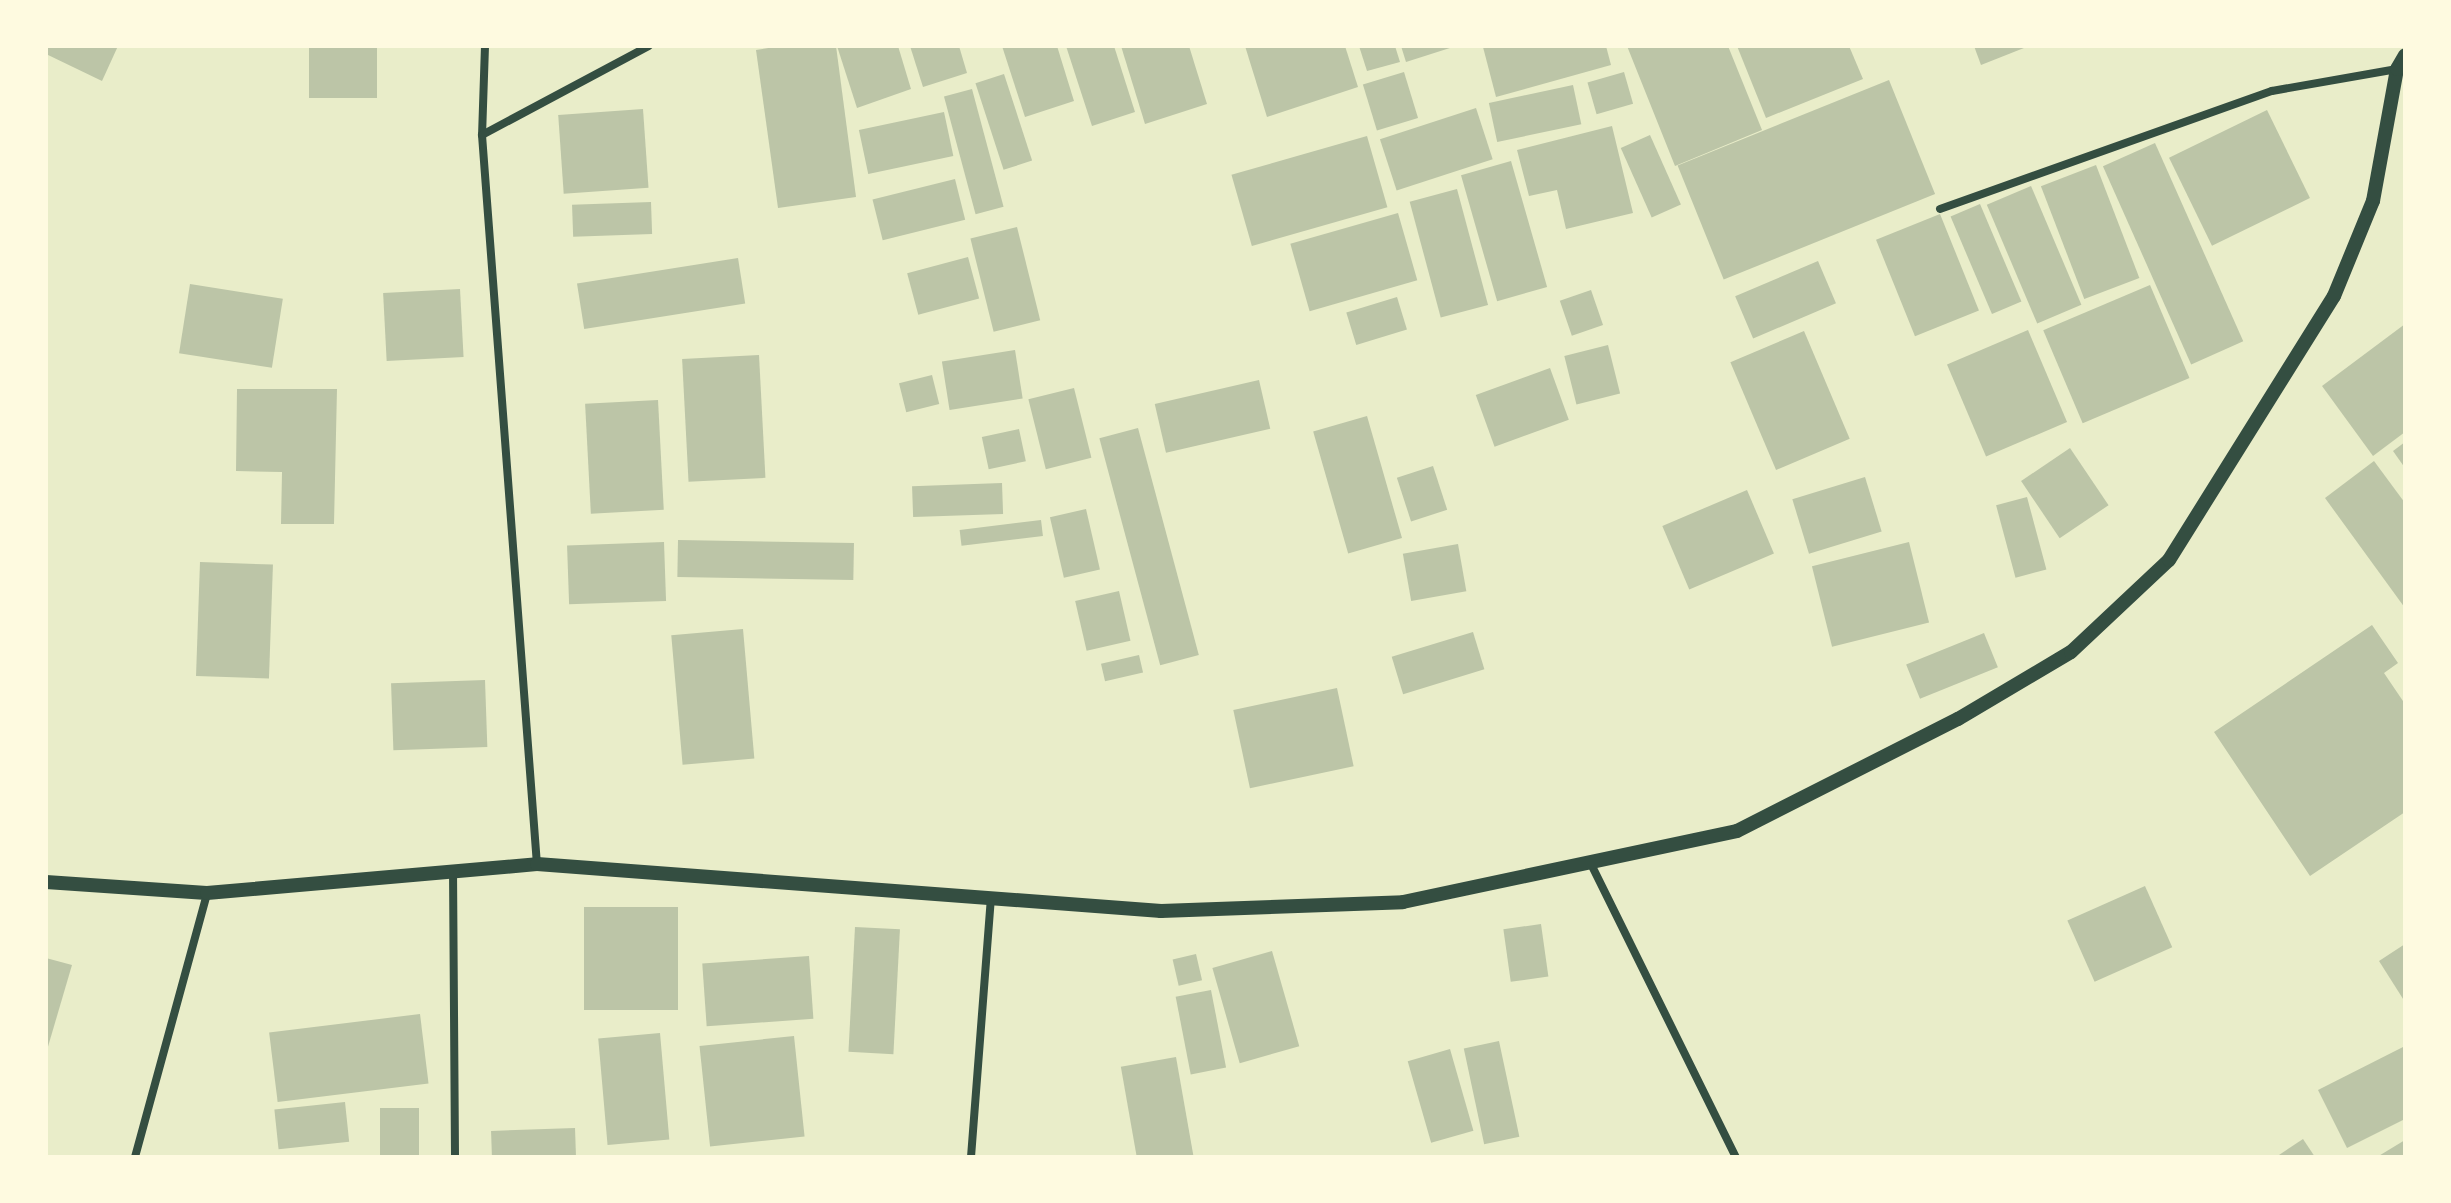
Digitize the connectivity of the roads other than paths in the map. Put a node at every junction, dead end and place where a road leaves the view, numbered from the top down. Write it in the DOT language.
graph roads {
  1 [pos="485,46"];
  2 [pos="649,46"];
  3 [pos="2405,55"];
  4 [pos="2397,69"];
  5 [pos="482,135"];
  6 [pos="1940,209"];
  7 [pos="1590,862"];
  8 [pos="537,864"];
  9 [pos="453,869"];
  10 [pos="46,882"];
  11 [pos="207,893"];
  12 [pos="991,898"];
  13 [pos="135,1157"];
  14 [pos="455,1157"];
  15 [pos="971,1157"];
  16 [pos="1736,1157"];
  1 -- 5 [label="street"];
  2 -- 5 [label="street"];
  3 -- 4 [label="street"];
  4 -- 6 [label="street"];
  4 -- 7 [label="street"];
  5 -- 8 [label="street"];
  7 -- 12 [label="street"];
  7 -- 16 [label="street"];
  8 -- 9 [label="street"];
  8 -- 12 [label="street"];
  9 -- 11 [label="street"];
  9 -- 14 [label="street"];
  10 -- 11 [label="street"];
  11 -- 13 [label="street"];
  12 -- 15 [label="street"];
}
